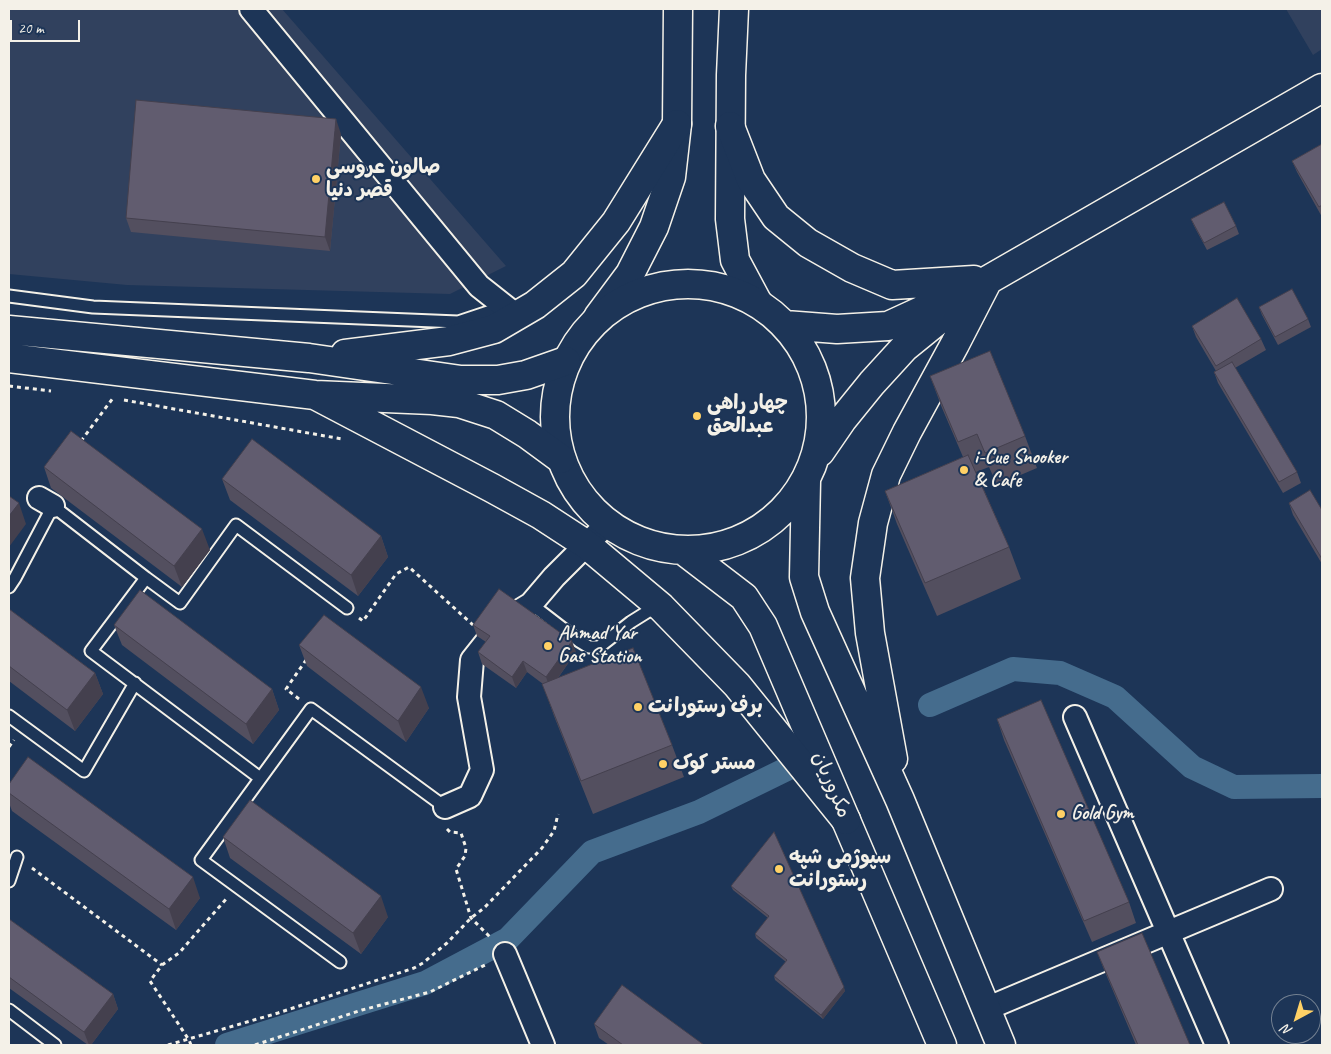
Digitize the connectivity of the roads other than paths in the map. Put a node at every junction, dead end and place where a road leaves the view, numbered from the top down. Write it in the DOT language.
graph roads {
  1 [pos="251,9"];
  2 [pos="678,9"];
  3 [pos="734,9"];
  4 [pos="1322,88"];
  5 [pos="677,124"];
  6 [pos="730,126"];
  7 [pos="988,280"];
  8 [pos="9,296"];
  9 [pos="758,303"];
  10 [pos="510,311"];
  11 [pos="598,317"];
  12 [pos="785,325"];
  13 [pos="9,330"];
  14 [pos="9,358"];
  15 [pos="309,358"];
  16 [pos="566,361"];
  17 [pos="315,396"];
  18 [pos="560,460"];
  19 [pos="811,470"];
  20 [pos="607,524"];
  21 [pos="587,545"];
  22 [pos="684,551"];
  23 [pos="146,578"];
  24 [pos="9,587"];
  25 [pos="531,604"];
  26 [pos="661,607"];
  27 [pos="347,608"];
  28 [pos="135,683"];
  29 [pos="9,716"];
  30 [pos="1075,717"];
  31 [pos="260,778"];
  32 [pos="900,800"];
  33 [pos="445,807"];
  34 [pos="846,820"];
  35 [pos="17,857"];
  36 [pos="9,881"];
  37 [pos="1271,889"];
  38 [pos="1168,932"];
  39 [pos="505,954"];
  40 [pos="340,962"];
  41 [pos="986,1009"];
  42 [pos="9,1010"];
  43 [pos="55,1045"];
  44 [pos="543,1045"];
  45 [pos="942,1045"];
  46 [pos="1001,1045"];
  47 [pos="1217,1045"];
  1 -- 10 [label="street"];
  2 -- 5 [label="main road"];
  3 -- 6 [label="main road"];
  4 -- 7 [label="main road"];
  5 -- 10 [label="main road"];
  5 -- 11 [label="main road"];
  6 -- 7 [label="main road"];
  6 -- 9 [label="main road"];
  7 -- 12 [label="main road"];
  7 -- 19 [label="main road"];
  7 -- 32 [label="main road"];
  8 -- 10 [label="lane"];
  9 -- 11 [label="main road"];
  9 -- 12 [label="main road"];
  10 -- 15 [label="main road"];
  11 -- 16 [label="main road"];
  12 -- 19 [label="main road"];
  13 -- 15 [label="main road"];
  14 -- 17 [label="main road"];
  15 -- 16 [label="main road"];
  16 -- 18 [label="main road"];
  17 -- 18 [label="main road"];
  17 -- 21 [label="main road"];
  18 -- 20 [label="main road"];
  19 -- 22 [label="main road"];
  19 -- 32 [label="main road"];
  20 -- 21 [label="street"];
  20 -- 22 [label="main road"];
  21 -- 25 [label="street"];
  21 -- 26 [label="main road"];
  22 -- 34 [label="main road, مکروریان"];
  23 -- 24 [label="lane"];
  23 -- 27 [label="lane"];
  23 -- 28 [label="lane"];
  25 -- 26 [label="lane"];
  25 -- 33 [label="street"];
  26 -- 34 [label="main road"];
  28 -- 29 [label="lane"];
  28 -- 31 [label="lane"];
  30 -- 38 [label="street"];
  31 -- 33 [label="lane"];
  31 -- 40 [label="lane"];
  32 -- 41 [label="main road"];
  34 -- 45 [label="main road, مکروریان"];
  35 -- 36 [label="lane"];
  37 -- 38 [label="street"];
  38 -- 41 [label="street"];
  38 -- 47 [label="street"];
  39 -- 44 [label="street"];
  41 -- 46 [label="main road"];
  42 -- 43 [label="lane"];
}
